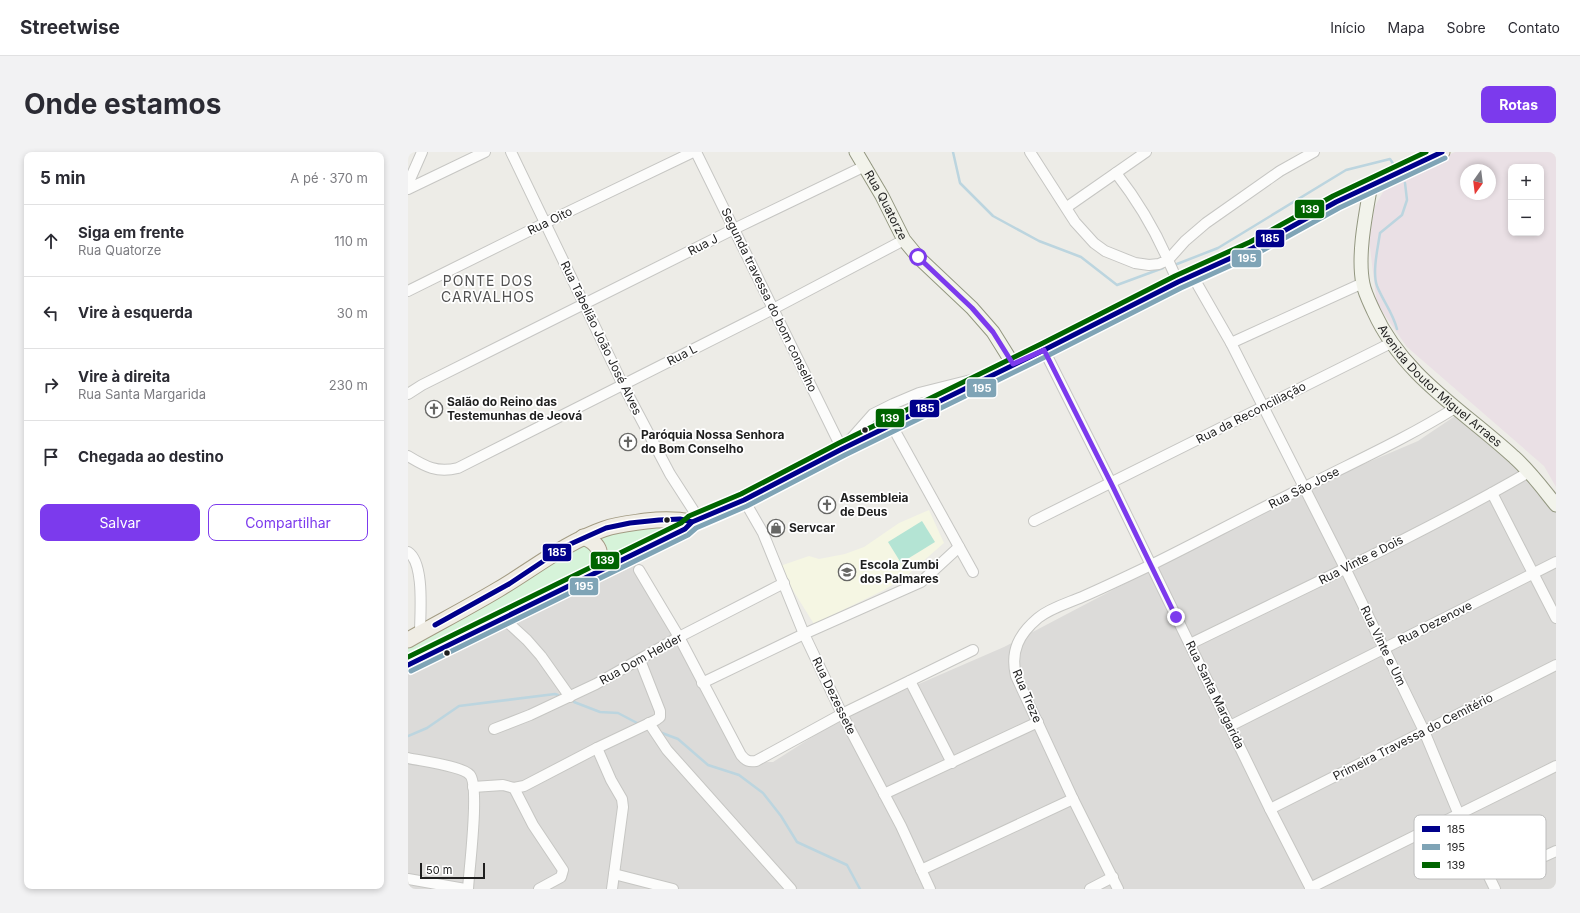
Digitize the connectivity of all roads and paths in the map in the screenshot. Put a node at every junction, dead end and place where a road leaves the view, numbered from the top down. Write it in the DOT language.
graph roads {
  1 [pos="422,152"];
  2 [pos="485,152"];
  3 [pos="694,152"];
  4 [pos="856,152"];
  5 [pos="1030,152"];
  6 [pos="1146,152"];
  7 [pos="1314,152"];
  8 [pos="1442,152"];
  9 [pos="515,154"];
  10 [pos="1421,157"];
  11 [pos="865,166"];
  12 [pos="1116,173"];
  13 [pos="408,184"];
  14 [pos="1371,184"];
  15 [pos="408,189"];
  16 [pos="1067,207"];
  17 [pos="545,223"];
  18 [pos="734,229"];
  19 [pos="904,240"];
  20 [pos="1168,260"];
  21 [pos="1192,275"];
  22 [pos="1178,282"];
  23 [pos="1363,283"];
  24 [pos="408,292"];
  25 [pos="585,304"];
  26 [pos="773,309"];
  27 [pos="1231,343"];
  28 [pos="1391,343"];
  29 [pos="1044,350"];
  30 [pos="1013,364"];
  31 [pos="990,376"];
  32 [pos="623,385"];
  33 [pos="408,394"];
  34 [pos="1263,407"];
  35 [pos="1455,408"];
  36 [pos="891,424"];
  37 [pos="842,449"];
  38 [pos="408,456"];
  39 [pos="1529,472"];
  40 [pos="1111,483"];
  41 [pos="1305,487"];
  42 [pos="1492,494"];
  43 [pos="744,500"];
  44 [pos="1556,505"];
  45 [pos="696,520"];
  46 [pos="1034,521"];
  47 [pos="583,537"];
  48 [pos="959,547"];
  49 [pos="408,552"];
  50 [pos="1556,562"];
  51 [pos="1151,565"];
  52 [pos="1345,568"];
  53 [pos="639,570"];
  54 [pos="597,572"];
  55 [pos="972,572"];
  56 [pos="1534,573"];
  57 [pos="784,583"];
  58 [pos="503,618"];
  59 [pos="1556,618"];
  60 [pos="804,634"];
  61 [pos="414,636"];
  62 [pos="679,637"];
  63 [pos="1190,644"];
  64 [pos="1384,649"];
  65 [pos="973,650"];
  66 [pos="640,660"];
  67 [pos="408,665"];
  68 [pos="1556,665"];
  69 [pos="910,681"];
  70 [pos="702,683"];
  71 [pos="570,697"];
  72 [pos="842,714"];
  73 [pos="1038,722"];
  74 [pos="649,723"];
  75 [pos="1230,726"];
  76 [pos="494,729"];
  77 [pos="1424,731"];
  78 [pos="597,748"];
  79 [pos="408,758"];
  80 [pos="952,763"];
  81 [pos="1556,766"];
  82 [pos="473,787"];
  83 [pos="514,788"];
  84 [pos="884,794"];
  85 [pos="1073,799"];
  86 [pos="1270,809"];
  87 [pos="1459,815"];
  88 [pos="1414,838"];
  89 [pos="1556,851"];
  90 [pos="1546,856"];
  91 [pos="921,870"];
  92 [pos="614,874"];
  93 [pos="1113,877"];
  94 [pos="408,879"];
  95 [pos="1490,879"];
  96 [pos="465,889"];
  97 [pos="468,889"];
  98 [pos="539,889"];
  99 [pos="612,889"];
  100 [pos="673,889"];
  101 [pos="791,889"];
  102 [pos="930,889"];
  103 [pos="1090,889"];
  104 [pos="1118,889"];
  105 [pos="1311,889"];
  106 [pos="1495,889"];
  1 -- 13 [label="street"];
  2 -- 15 [label="street"];
  3 -- 17 [label="street, Rua Oito"];
  3 -- 18 [label="street, Segunda travessa do bom conselho"];
  4 -- 11 [label="main road, Rua Quatorze"];
  5 -- 16 [label="street"];
  6 -- 12 [label="street"];
  7 -- 20 [label="street"];
  8 -- 10 [label="main road"];
  9 -- 17 [label="street, Rua Tabelião João José Alves"];
  10 -- 14 [label="main road"];
  11 -- 18 [label="street, Rua J"];
  11 -- 19 [label="main road, Rua Quatorze"];
  12 -- 16 [label="street"];
  12 -- 20 [label="street"];
  14 -- 21 [label="main road"];
  14 -- 23 [label="main road, Avenida Doutor Miguel Arraes"];
  16 -- 20 [label="street"];
  17 -- 24 [label="street, Rua Oito"];
  17 -- 25 [label="street, Rua Tabelião João José Alves"];
  18 -- 25 [label="street, Rua J"];
  18 -- 26 [label="street, Segunda travessa do bom conselho"];
  19 -- 26 [label="street, Rua L"];
  19 -- 30 [label="main road, Rua Quatorze"];
  20 -- 22 [label="street"];
  21 -- 22 [label="main road"];
  21 -- 27 [label="street, Rua Vinte e Um"];
  22 -- 29 [label="main road"];
  23 -- 27 [label="street"];
  23 -- 28 [label="main road, Avenida Doutor Miguel Arraes"];
  25 -- 32 [label="street, Rua Tabelião João José Alves"];
  25 -- 33 [label="street, Rua J"];
  26 -- 32 [label="street, Rua L"];
  26 -- 37 [label="street, Segunda travessa do bom conselho"];
  27 -- 34 [label="street, Rua Vinte e Um"];
  28 -- 34 [label="street, Rua da Reconciliação"];
  28 -- 35 [label="main road, Avenida Doutor Miguel Arraes"];
  29 -- 30 [label="main road"];
  29 -- 40 [label="street, Rua Santa Margarida"];
  30 -- 31 [label="main road"];
  31 -- 36 [label="main road"];
  31 -- 37 [label="street"];
  32 -- 38 [label="street, Rua L"];
  32 -- 45 [label="street, Rua Tabelião João José Alves"];
  34 -- 40 [label="street, Rua da Reconciliação"];
  34 -- 41 [label="street, Rua Vinte e Um"];
  35 -- 39 [label="main road, Avenida Doutor Miguel Arraes"];
  35 -- 41 [label="street, Rua São Jose"];
  36 -- 37 [label="main road"];
  36 -- 48 [label="street"];
  37 -- 43 [label="main road"];
  39 -- 42 [label="street, Rua Vinte e Dois"];
  39 -- 44 [label="main road, Avenida Doutor Miguel Arraes"];
  40 -- 46 [label="street, Rua da Reconciliação"];
  40 -- 51 [label="street, Rua Santa Margarida"];
  41 -- 51 [label="street, Rua São Jose"];
  41 -- 52 [label="street, Rua Vinte e Um"];
  42 -- 52 [label="street, Rua Vinte e Dois"];
  42 -- 56 [label="street"];
  43 -- 45 [label="main road"];
  43 -- 57 [label="street, Rua Dezessete"];
  45 -- 47 [label="main road"];
  45 -- 54 [label="main road"];
  47 -- 54 [label="main road"];
  47 -- 61 [label="main road"];
  48 -- 55 [label="street"];
  48 -- 60 [label="street"];
  49 -- 61 [label="street"];
  50 -- 56 [label="street, Rua Dezenove"];
  51 -- 63 [label="street, Rua Santa Margarida"];
  51 -- 73 [label="street, Rua Treze"];
  52 -- 63 [label="street, Rua Vinte e Dois"];
  52 -- 64 [label="street, Rua Vinte e Um"];
  53 -- 62 [label="street"];
  54 -- 58 [label="main road"];
  56 -- 59 [label="street"];
  56 -- 64 [label="street, Rua Dezenove"];
  57 -- 60 [label="street, Rua Dezessete"];
  57 -- 62 [label="street, Rua Dom Helder"];
  58 -- 67 [label="main road"];
  58 -- 71 [label="street"];
  60 -- 70 [label="street"];
  60 -- 72 [label="street, Rua Dezessete"];
  62 -- 66 [label="street, Rua Dom Helder"];
  62 -- 70 [label="street"];
  63 -- 75 [label="street, Rua Santa Margarida"];
  64 -- 75 [label="street, Rua Dezenove"];
  64 -- 77 [label="street, Rua Vinte e Um"];
  65 -- 69 [label="street"];
  66 -- 71 [label="street, Rua Dom Helder"];
  66 -- 74 [label="street"];
  68 -- 77 [label="street, Primeira Travessa do Cemitério"];
  69 -- 72 [label="street"];
  69 -- 80 [label="street"];
  70 -- 72 [label="street"];
  71 -- 76 [label="street, Rua Dom Helder"];
  72 -- 84 [label="street, Rua Dezessete"];
  73 -- 80 [label="street"];
  73 -- 85 [label="street, Rua Treze"];
  74 -- 78 [label="street"];
  74 -- 101 [label="street"];
  75 -- 86 [label="street, Rua Santa Margarida"];
  77 -- 86 [label="street, Primeira Travessa do Cemitério"];
  77 -- 87 [label="street, Rua Vinte e Um"];
  78 -- 83 [label="street"];
  78 -- 92 [label="street"];
  79 -- 82 [label="street"];
  80 -- 84 [label="street"];
  81 -- 87 [label="street"];
  82 -- 83 [label="street"];
  82 -- 97 [label="street"];
  83 -- 98 [label="street"];
  84 -- 91 [label="street, Rua Dezessete"];
  85 -- 91 [label="street"];
  85 -- 93 [label="street, Rua Treze"];
  86 -- 105 [label="street, Rua Santa Margarida"];
  88 -- 105 [label="street"];
  89 -- 90 [label="street"];
  91 -- 102 [label="street, Rua Dezessete"];
  92 -- 99 [label="street"];
  92 -- 100 [label="street"];
  93 -- 103 [label="street"];
  93 -- 104 [label="street, Rua Treze"];
  94 -- 96 [label="street"];
  95 -- 106 [label="street, Rua Vinte e Um"];
}
